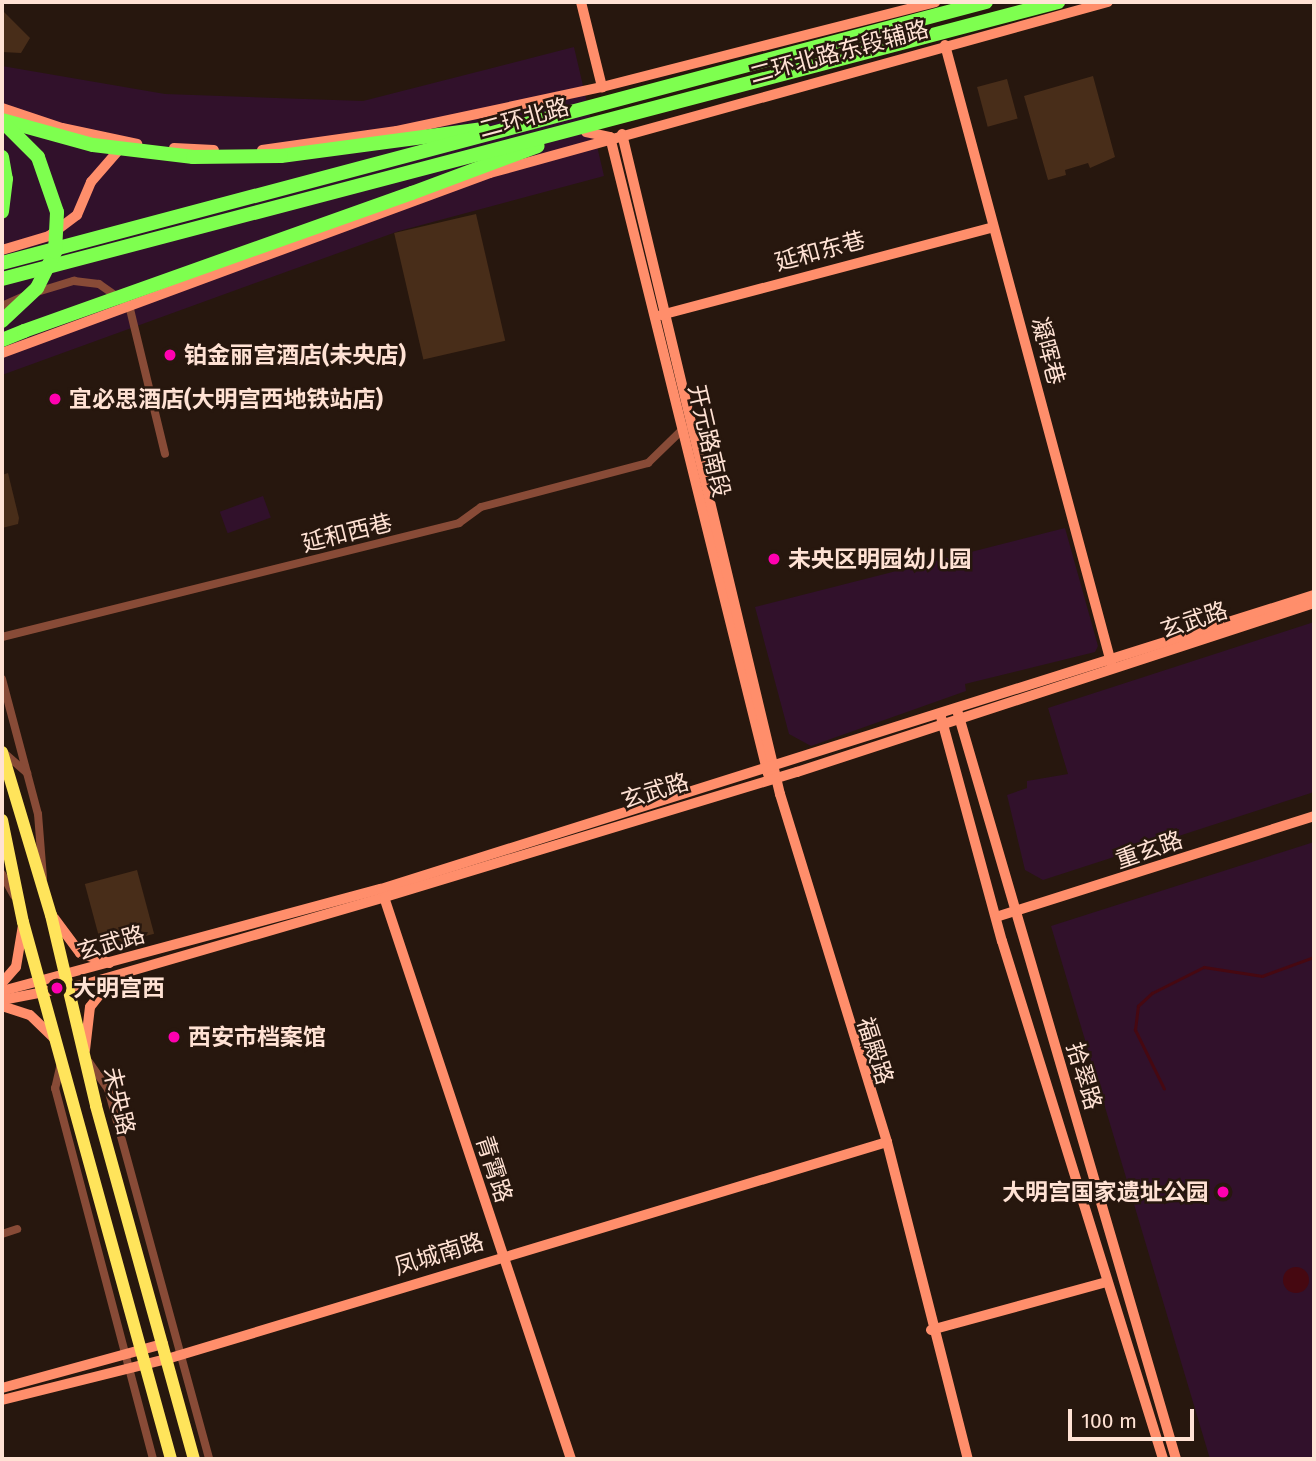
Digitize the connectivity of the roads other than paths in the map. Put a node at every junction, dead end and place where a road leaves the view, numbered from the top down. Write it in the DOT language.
graph roads {
  1 [pos="581,2"];
  2 [pos="935,2"];
  3 [pos="986,2"];
  4 [pos="1058,2"];
  5 [pos="1108,2"];
  6 [pos="945,45"];
  7 [pos="602,87"];
  8 [pos="2,108"];
  9 [pos="625,114"];
  10 [pos="2,120"];
  11 [pos="540,122"];
  12 [pos="586,132"];
  13 [pos="622,134"];
  14 [pos="610,137"];
  15 [pos="126,142"];
  16 [pos="2,157"];
  17 [pos="410,164"];
  18 [pos="2,212"];
  19 [pos="993,227"];
  20 [pos="2,250"];
  21 [pos="2,263"];
  22 [pos="2,279"];
  23 [pos="129,305"];
  24 [pos="2,306"];
  25 [pos="663,315"];
  26 [pos="2,321"];
  27 [pos="2,340"];
  28 [pos="2,353"];
  29 [pos="684,428"];
  30 [pos="165,454"];
  31 [pos="1314,595"];
  32 [pos="1314,603"];
  33 [pos="2,637"];
  34 [pos="1111,664"];
  35 [pos="2,679"];
  36 [pos="957,710"];
  37 [pos="941,716"];
  38 [pos="2,752"];
  39 [pos="27,773"];
  40 [pos="772,773"];
  41 [pos="1314,817"];
  42 [pos="2,820"];
  43 [pos="2,874"];
  44 [pos="43,884"];
  45 [pos="383,893"];
  46 [pos="19,904"];
  47 [pos="1014,913"];
  48 [pos="51,915"];
  49 [pos="996,917"];
  50 [pos="23,922"];
  51 [pos="122,962"];
  52 [pos="131,971"];
  53 [pos="66,983"];
  54 [pos="2,984"];
  55 [pos="43,987"];
  56 [pos="2,991"];
  57 [pos="2,1000"];
  58 [pos="2,1006"];
  59 [pos="59,1044"];
  60 [pos="86,1056"];
  61 [pos="63,1057"];
  62 [pos="885,1143"];
  63 [pos="17,1229"];
  64 [pos="2,1234"];
  65 [pos="500,1257"];
  66 [pos="1106,1282"];
  67 [pos="935,1331"];
  68 [pos="163,1343"];
  69 [pos="127,1353"];
  70 [pos="183,1354"];
  71 [pos="145,1355"];
  72 [pos="167,1359"];
  73 [pos="129,1366"];
  74 [pos="2,1388"];
  75 [pos="2,1400"];
  76 [pos="153,1459"];
  77 [pos="171,1459"];
  78 [pos="194,1459"];
  79 [pos="209,1459"];
  80 [pos="572,1459"];
  81 [pos="968,1459"];
  82 [pos="1163,1459"];
  83 [pos="1176,1459"];
  1 -- 7 [label="street"];
  2 -- 7 [label="street, 二环北路东段辅路"];
  3 -- 11 [label="highway, 二环北路"];
  4 -- 9 [label="highway, 二环北路"];
  5 -- 6 [label="street, 二环北路东段辅路"];
  6 -- 13 [label="street, 二环北路东段辅路"];
  6 -- 19 [label="street, 凝晖巷"];
  7 -- 15 [label="street, 二环北路东段辅路"];
  8 -- 15 [label="street, 二环北路东段辅路"];
  9 -- 12 [label="highway"];
  9 -- 17 [label="highway, 二环北路"];
  10 -- 11 [label="highway, bridge"];
  10 -- 26 [label="highway, bridge"];
  11 -- 17 [label="highway, 二环北路"];
  12 -- 14 [label="street"];
  12 -- 27 [label="highway, bridge"];
  13 -- 14 [label="street, 二环北路东段辅路"];
  13 -- 25 [label="street, 开元路南段"];
  14 -- 23 [label="street, 二环北路东段辅路"];
  14 -- 25 [label="street, 开元路南段"];
  15 -- 20 [label="street"];
  16 -- 18 [label="highway"];
  17 -- 21 [label="highway, 二环北路"];
  17 -- 22 [label="highway, 二环北路"];
  19 -- 25 [label="street, 延和东巷"];
  19 -- 34 [label="street, 凝晖巷"];
  23 -- 24 [label="street"];
  23 -- 28 [label="street, 二环北路东段辅路"];
  23 -- 30 [label="street"];
  25 -- 29 [label="street, 开元路南段"];
  25 -- 40 [label="street, 开元路南段"];
  29 -- 33 [label="street, 延和西巷"];
  29 -- 40 [label="street, 开元路南段"];
  31 -- 34 [label="street, 玄武路"];
  32 -- 34 [label="street, 玄武路"];
  34 -- 36 [label="street, 玄武路"];
  35 -- 39 [label="street"];
  36 -- 37 [label="street, 玄武路"];
  36 -- 47 [label="street, 拾翠路"];
  37 -- 40 [label="street, 玄武路"];
  37 -- 49 [label="street, 拾翠路"];
  38 -- 39 [label="street"];
  38 -- 44 [label="main road, 未央路"];
  39 -- 44 [label="street"];
  40 -- 45 [label="street, 玄武路"];
  40 -- 62 [label="street, 福殿路"];
  41 -- 47 [label="street, 重玄路"];
  42 -- 46 [label="main road, 未央路"];
  43 -- 46 [label="street"];
  44 -- 48 [label="main road, 未央路"];
  45 -- 51 [label="street, 玄武路"];
  45 -- 52 [label="street, 玄武路"];
  45 -- 65 [label="street, 青霄路"];
  46 -- 50 [label="main road, 未央路"];
  47 -- 49 [label="street, 重玄路"];
  47 -- 83 [label="street, 拾翠路"];
  48 -- 51 [label="street"];
  48 -- 53 [label="main road, 未央路"];
  49 -- 66 [label="street, 拾翠路"];
  50 -- 54 [label="street"];
  50 -- 55 [label="main road, 未央路"];
  51 -- 53 [label="street, 玄武路"];
  52 -- 53 [label="street, 玄武路"];
  52 -- 60 [label="street"];
  53 -- 55 [label="street, 玄武路"];
  53 -- 60 [label="main road, 未央路"];
  55 -- 56 [label="street, 玄武路"];
  55 -- 57 [label="street, 玄武路"];
  55 -- 59 [label="main road, 未央路"];
  58 -- 59 [label="street"];
  59 -- 61 [label="main road, 未央路"];
  60 -- 68 [label="main road, 未央路"];
  60 -- 70 [label="street"];
  61 -- 69 [label="street"];
  61 -- 71 [label="main road, 未央路"];
  62 -- 65 [label="street, 凤城南路"];
  62 -- 67 [label="street, 福殿路"];
  63 -- 64 [label="street"];
  65 -- 70 [label="street, 凤城南路"];
  65 -- 80 [label="street, 青霄路"];
  66 -- 67 [label="street"];
  66 -- 82 [label="street, 拾翠路"];
  67 -- 81 [label="street, 福殿路"];
  68 -- 71 [label="street, 凤城南路"];
  68 -- 72 [label="main road, 未央路"];
  69 -- 71 [label="street, 凤城南路"];
  69 -- 73 [label="street"];
  69 -- 74 [label="street, 凤城南路"];
  70 -- 72 [label="street, 凤城南路"];
  70 -- 79 [label="street"];
  71 -- 72 [label="street, 凤城南路"];
  71 -- 73 [label="street, 凤城南路"];
  71 -- 77 [label="main road, 未央路"];
  72 -- 78 [label="main road, 未央路"];
  73 -- 75 [label="street, 凤城南路"];
  73 -- 76 [label="street"];
}
